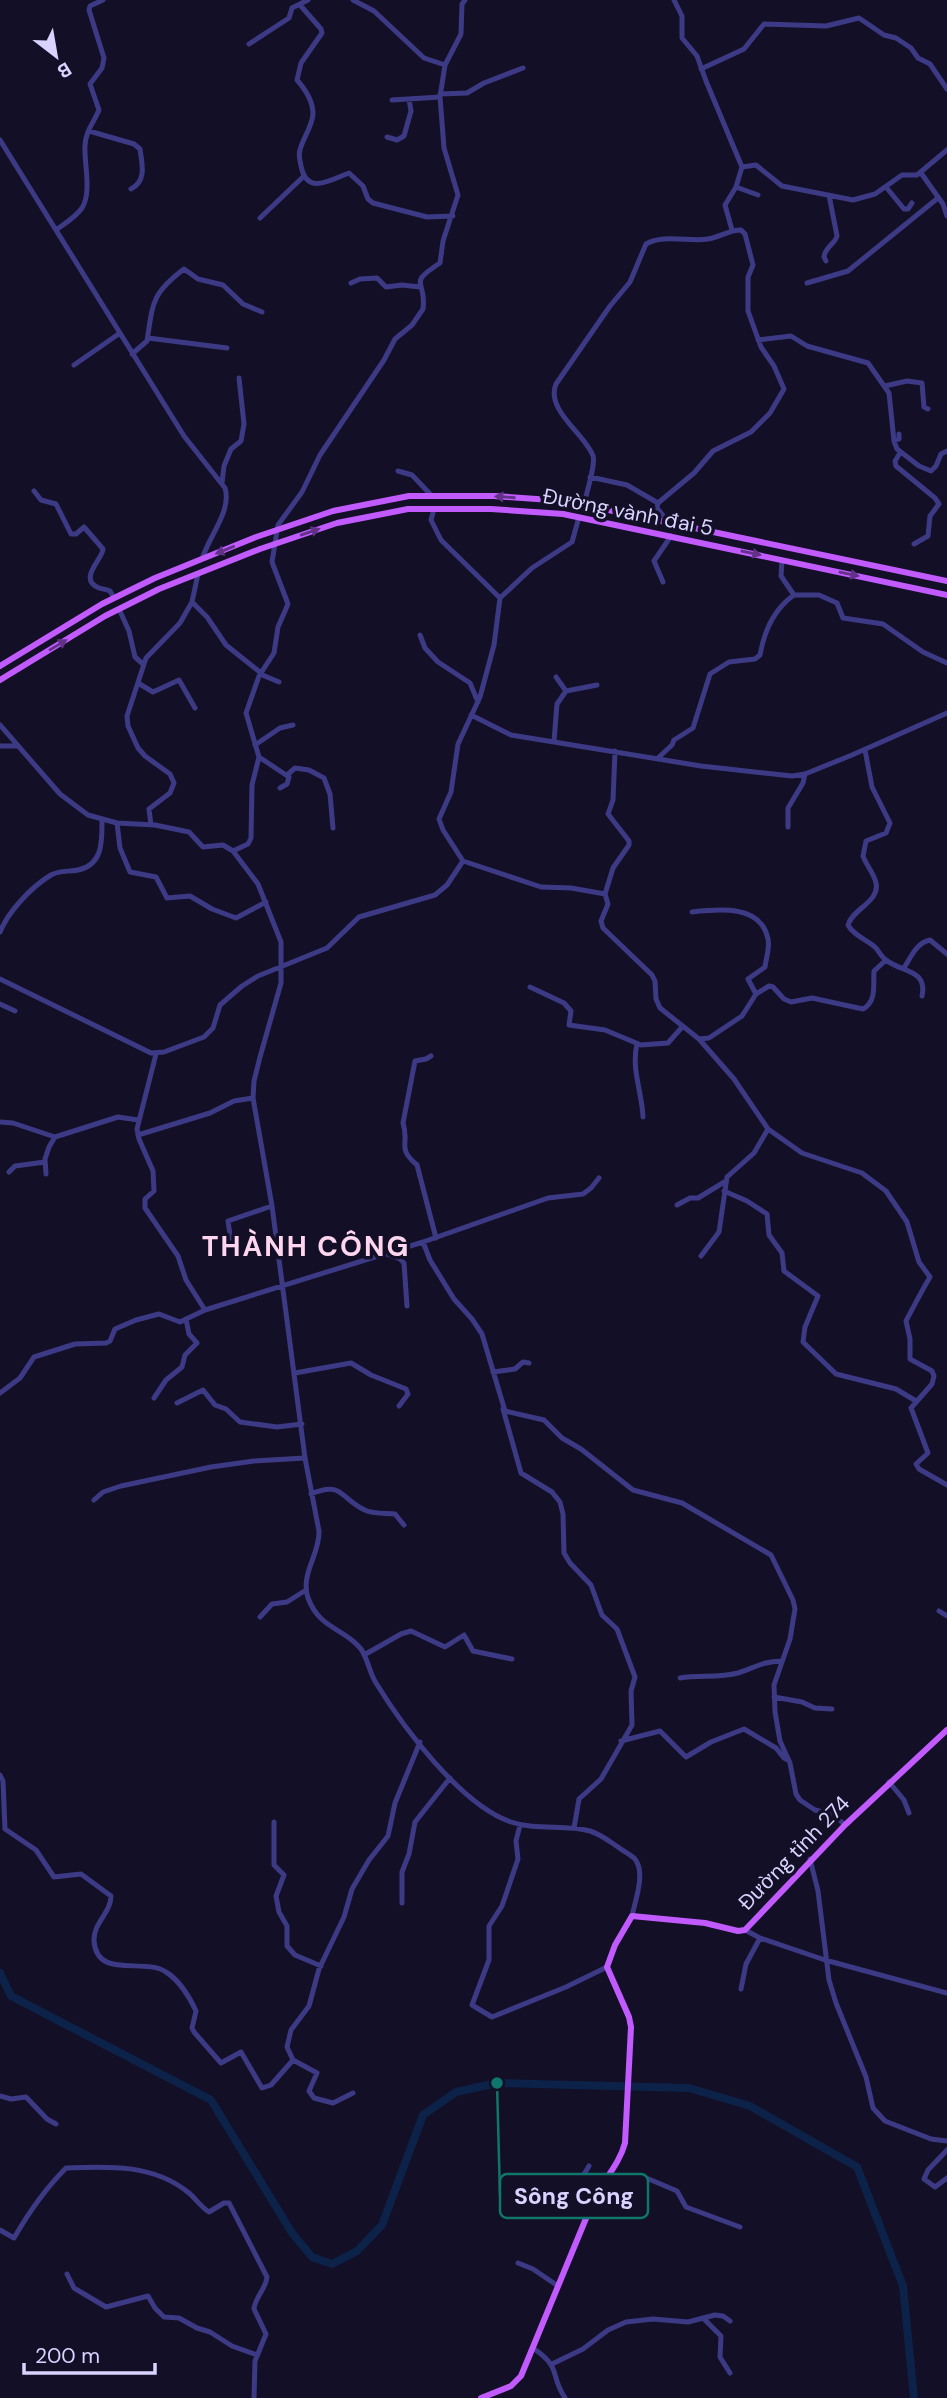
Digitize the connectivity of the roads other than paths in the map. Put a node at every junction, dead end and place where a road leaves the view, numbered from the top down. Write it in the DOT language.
graph roads {
  1 [pos="103,0"];
  2 [pos="308,0"];
  3 [pos="353,0"];
  4 [pos="465,0"];
  5 [pos="674,0"];
  6 [pos="300,5"];
  7 [pos="249,44"];
  8 [pos="445,65"];
  9 [pos="523,68"];
  10 [pos="701,69"];
  11 [pos="947,89"];
  12 [pos="440,96"];
  13 [pos="409,99"];
  14 [pos="392,100"];
  15 [pos="89,131"];
  16 [pos="387,137"];
  17 [pos="0,140"];
  18 [pos="947,150"];
  19 [pos="742,167"];
  20 [pos="921,173"];
  21 [pos="304,176"];
  22 [pos="736,187"];
  23 [pos="886,187"];
  24 [pos="131,189"];
  25 [pos="758,195"];
  26 [pos="829,195"];
  27 [pos="937,198"];
  28 [pos="912,202"];
  29 [pos="453,216"];
  30 [pos="947,216"];
  31 [pos="260,218"];
  32 [pos="56,230"];
  33 [pos="732,230"];
  34 [pos="826,261"];
  35 [pos="351,283"];
  36 [pos="807,283"];
  37 [pos="421,287"];
  38 [pos="262,312"];
  39 [pos="120,333"];
  40 [pos="148,338"];
  41 [pos="758,340"];
  42 [pos="227,348"];
  43 [pos="132,354"];
  44 [pos="74,365"];
  45 [pos="239,378"];
  46 [pos="885,386"];
  47 [pos="928,409"];
  48 [pos="899,434"];
  49 [pos="894,441"];
  50 [pos="947,451"];
  51 [pos="900,453"];
  52 [pos="398,471"];
  53 [pos="590,477"];
  54 [pos="222,483"];
  55 [pos="34,491"];
  56 [pos="432,496"];
  57 [pos="657,503"];
  58 [pos="584,505"];
  59 [pos="434,509"];
  60 [pos="579,517"];
  61 [pos="669,523"];
  62 [pos="277,530"];
  63 [pos="671,536"];
  64 [pos="914,544"];
  65 [pos="274,545"];
  66 [pos="202,559"];
  67 [pos="782,560"];
  68 [pos="198,574"];
  69 [pos="947,581"];
  70 [pos="663,582"];
  71 [pos="794,595"];
  72 [pos="947,595"];
  73 [pos="114,598"];
  74 [pos="500,598"];
  75 [pos="192,602"];
  76 [pos="119,609"];
  77 [pos="419,635"];
  78 [pos="947,663"];
  79 [pos="144,664"];
  80 [pos="0,666"];
  81 [pos="260,674"];
  82 [pos="556,677"];
  83 [pos="0,680"];
  84 [pos="279,682"];
  85 [pos="138,683"];
  86 [pos="597,685"];
  87 [pos="566,691"];
  88 [pos="478,702"];
  89 [pos="195,708"];
  90 [pos="947,713"];
  91 [pos="471,715"];
  92 [pos="0,726"];
  93 [pos="293,726"];
  94 [pos="554,741"];
  95 [pos="255,745"];
  96 [pos="0,746"];
  97 [pos="17,746"];
  98 [pos="865,750"];
  99 [pos="615,751"];
  100 [pos="259,757"];
  101 [pos="658,758"];
  102 [pos="805,774"];
  103 [pos="286,775"];
  104 [pos="280,788"];
  105 [pos="102,821"];
  106 [pos="117,823"];
  107 [pos="151,825"];
  108 [pos="788,827"];
  109 [pos="333,828"];
  110 [pos="233,851"];
  111 [pos="463,860"];
  112 [pos="605,894"];
  113 [pos="266,902"];
  114 [pos="692,912"];
  115 [pos="0,933"];
  116 [pos="947,954"];
  117 [pos="886,960"];
  118 [pos="904,968"];
  119 [pos="281,969"];
  120 [pos="0,979"];
  121 [pos="530,987"];
  122 [pos="756,994"];
  123 [pos="922,996"];
  124 [pos="0,1004"];
  125 [pos="15,1011"];
  126 [pos="683,1026"];
  127 [pos="699,1039"];
  128 [pos="637,1044"];
  129 [pos="156,1054"];
  130 [pos="431,1056"];
  131 [pos="253,1098"];
  132 [pos="643,1116"];
  133 [pos="138,1120"];
  134 [pos="0,1122"];
  135 [pos="768,1129"];
  136 [pos="138,1135"];
  137 [pos="55,1138"];
  138 [pos="45,1162"];
  139 [pos="9,1172"];
  140 [pos="46,1174"];
  141 [pos="599,1178"];
  142 [pos="726,1181"];
  143 [pos="724,1191"];
  144 [pos="677,1205"];
  145 [pos="272,1206"];
  146 [pos="436,1238"];
  147 [pos="231,1242"];
  148 [pos="423,1242"];
  149 [pos="384,1253"];
  150 [pos="701,1256"];
  151 [pos="283,1285"];
  152 [pos="407,1306"];
  153 [pos="205,1310"];
  154 [pos="186,1319"];
  155 [pos="529,1363"];
  156 [pos="493,1372"];
  157 [pos="295,1373"];
  158 [pos="0,1393"];
  159 [pos="155,1398"];
  160 [pos="916,1401"];
  161 [pos="177,1403"];
  162 [pos="399,1406"];
  163 [pos="503,1409"];
  164 [pos="302,1424"];
  165 [pos="305,1458"];
  166 [pos="947,1485"];
  167 [pos="311,1494"];
  168 [pos="94,1500"];
  169 [pos="404,1525"];
  170 [pos="306,1590"];
  171 [pos="939,1611"];
  172 [pos="947,1616"];
  173 [pos="260,1617"];
  174 [pos="364,1655"];
  175 [pos="512,1659"];
  176 [pos="782,1661"];
  177 [pos="680,1678"];
  178 [pos="774,1697"];
  179 [pos="832,1709"];
  180 [pos="947,1730"];
  181 [pos="621,1741"];
  182 [pos="419,1742"];
  183 [pos="789,1760"];
  184 [pos="0,1775"];
  185 [pos="450,1777"];
  186 [pos="889,1782"];
  187 [pos="909,1813"];
  188 [pos="274,1822"];
  189 [pos="520,1825"];
  190 [pos="845,1825"];
  191 [pos="574,1828"];
  192 [pos="810,1859"];
  193 [pos="402,1903"];
  194 [pos="632,1916"];
  195 [pos="745,1930"];
  196 [pos="760,1938"];
  197 [pos="825,1960"];
  198 [pos="320,1966"];
  199 [pos="607,1967"];
  200 [pos="741,1989"];
  201 [pos="947,1993"];
  202 [pos="293,2060"];
  203 [pos="353,2093"];
  204 [pos="0,2095"];
  205 [pos="56,2124"];
  206 [pos="947,2141"];
  207 [pos="947,2150"];
  208 [pos="589,2166"];
  209 [pos="947,2178"];
  210 [pos="604,2179"];
  211 [pos="594,2199"];
  212 [pos="740,2227"];
  213 [pos="0,2230"];
  214 [pos="519,2263"];
  215 [pos="67,2274"];
  216 [pos="558,2286"];
  217 [pos="703,2318"];
  218 [pos="730,2321"];
  219 [pos="533,2348"];
  220 [pos="257,2355"];
  221 [pos="552,2364"];
  222 [pos="730,2373"];
  223 [pos="254,2398"];
  224 [pos="481,2398"];
  225 [pos="565,2398"];
  1 -- 15 [label="street"];
  2 -- 6 [label="street"];
  3 -- 8 [label="street"];
  4 -- 8 [label="street"];
  5 -- 10 [label="street"];
  6 -- 7 [label="street"];
  6 -- 21 [label="street"];
  8 -- 12 [label="street"];
  9 -- 12 [label="street"];
  10 -- 11 [label="street"];
  10 -- 19 [label="street"];
  12 -- 13 [label="street"];
  12 -- 29 [label="street"];
  13 -- 14 [label="street"];
  13 -- 16 [label="street"];
  15 -- 24 [label="street"];
  15 -- 32 [label="street"];
  17 -- 32 [label="street"];
  18 -- 20 [label="street"];
  19 -- 22 [label="street"];
  19 -- 26 [label="street"];
  20 -- 23 [label="street"];
  20 -- 27 [label="street"];
  21 -- 29 [label="street"];
  21 -- 31 [label="street"];
  22 -- 25 [label="street"];
  22 -- 33 [label="street"];
  23 -- 26 [label="street"];
  23 -- 28 [label="street"];
  26 -- 34 [label="street"];
  27 -- 30 [label="street"];
  27 -- 36 [label="street"];
  29 -- 37 [label="street"];
  32 -- 39 [label="street"];
  33 -- 41 [label="street"];
  33 -- 53 [label="street"];
  35 -- 37 [label="street"];
  37 -- 62 [label="street"];
  38 -- 40 [label="street"];
  39 -- 43 [label="street"];
  39 -- 44 [label="street"];
  40 -- 42 [label="street"];
  40 -- 43 [label="street"];
  41 -- 46 [label="street"];
  41 -- 57 [label="street"];
  43 -- 54 [label="street"];
  45 -- 54 [label="street"];
  46 -- 47 [label="street"];
  46 -- 49 [label="street"];
  48 -- 49 [label="street"];
  49 -- 51 [label="street"];
  50 -- 51 [label="street"];
  51 -- 64 [label="street"];
  52 -- 56 [label="street"];
  53 -- 57 [label="street"];
  53 -- 58 [label="street"];
  54 -- 66 [label="street"];
  55 -- 73 [label="street"];
  58 -- 56 [label="main road, Đường vành đai 5, one-way"];
  56 -- 62 [label="main road, Đường vành đai 5"];
  57 -- 61 [label="street"];
  58 -- 61 [label="main road, Đường vành đai 5"];
  59 -- 60 [label="main road, Đường vành đai 5"];
  65 -- 59 [label="main road, Đường vành đai 5, one-way"];
  59 -- 74 [label="street"];
  60 -- 63 [label="main road, Đường vành đai 5"];
  60 -- 74 [label="street"];
  61 -- 69 [label="main road, Đường vành đai 5"];
  62 -- 65 [label="street"];
  62 -- 66 [label="main road, Đường vành đai 5, one-way"];
  63 -- 67 [label="main road, Đường vành đai 5, one-way"];
  63 -- 70 [label="street"];
  65 -- 68 [label="main road, Đường vành đai 5"];
  65 -- 81 [label="street"];
  66 -- 73 [label="main road, Đường vành đai 5"];
  67 -- 71 [label="street"];
  67 -- 72 [label="main road, Đường vành đai 5, one-way"];
  68 -- 75 [label="street"];
  68 -- 76 [label="main road, Đường vành đai 5"];
  71 -- 78 [label="street"];
  71 -- 101 [label="street"];
  73 -- 80 [label="main road, Đường vành đai 5"];
  74 -- 88 [label="street"];
  75 -- 79 [label="street"];
  75 -- 81 [label="street"];
  76 -- 79 [label="street"];
  83 -- 76 [label="main road, Đường vành đai 5, one-way"];
  77 -- 88 [label="street"];
  79 -- 85 [label="street"];
  81 -- 84 [label="street"];
  81 -- 95 [label="street"];
  82 -- 87 [label="street"];
  85 -- 89 [label="street"];
  85 -- 107 [label="street"];
  86 -- 87 [label="street"];
  87 -- 94 [label="street"];
  88 -- 91 [label="street"];
  90 -- 98 [label="street"];
  91 -- 94 [label="street"];
  91 -- 111 [label="street"];
  92 -- 97 [label="street"];
  93 -- 95 [label="street"];
  94 -- 99 [label="street"];
  95 -- 100 [label="street"];
  96 -- 97 [label="street"];
  97 -- 105 [label="street"];
  98 -- 102 [label="street"];
  98 -- 117 [label="street"];
  99 -- 101 [label="street"];
  99 -- 112 [label="street"];
  100 -- 103 [label="street"];
  100 -- 110 [label="street"];
  101 -- 102 [label="street"];
  102 -- 108 [label="street"];
  103 -- 104 [label="street"];
  103 -- 109 [label="street"];
  105 -- 106 [label="street"];
  105 -- 115 [label="street"];
  106 -- 107 [label="street"];
  106 -- 113 [label="street"];
  107 -- 110 [label="street"];
  110 -- 113 [label="street"];
  111 -- 112 [label="street"];
  111 -- 119 [label="street"];
  112 -- 126 [label="street"];
  113 -- 119 [label="street"];
  114 -- 122 [label="street"];
  116 -- 118 [label="street"];
  117 -- 118 [label="street"];
  117 -- 122 [label="street"];
  118 -- 123 [label="street"];
  119 -- 129 [label="street"];
  119 -- 131 [label="street"];
  120 -- 129 [label="street"];
  121 -- 128 [label="street"];
  122 -- 127 [label="street"];
  124 -- 125 [label="street"];
  126 -- 127 [label="street"];
  126 -- 128 [label="street"];
  127 -- 135 [label="street"];
  128 -- 132 [label="street"];
  129 -- 133 [label="street"];
  130 -- 146 [label="street"];
  131 -- 136 [label="street"];
  131 -- 145 [label="street"];
  133 -- 136 [label="street"];
  133 -- 137 [label="street"];
  134 -- 137 [label="street"];
  135 -- 142 [label="street"];
  135 -- 160 [label="street"];
  136 -- 153 [label="street"];
  137 -- 138 [label="street"];
  138 -- 139 [label="street"];
  138 -- 140 [label="street"];
  141 -- 146 [label="street"];
  142 -- 143 [label="street"];
  142 -- 144 [label="street"];
  143 -- 150 [label="street"];
  143 -- 160 [label="street"];
  145 -- 147 [label="street"];
  145 -- 151 [label="street"];
  146 -- 148 [label="street"];
  148 -- 149 [label="street"];
  148 -- 156 [label="street"];
  149 -- 151 [label="street"];
  149 -- 152 [label="street"];
  151 -- 153 [label="street"];
  151 -- 157 [label="street"];
  153 -- 154 [label="street"];
  154 -- 158 [label="street"];
  154 -- 159 [label="street"];
  155 -- 156 [label="street"];
  156 -- 163 [label="street"];
  157 -- 162 [label="street"];
  157 -- 164 [label="street"];
  160 -- 166 [label="street"];
  161 -- 164 [label="street"];
  163 -- 176 [label="street"];
  163 -- 181 [label="street"];
  164 -- 165 [label="street"];
  165 -- 167 [label="street"];
  165 -- 168 [label="street"];
  167 -- 169 [label="street"];
  167 -- 170 [label="street"];
  170 -- 173 [label="street"];
  170 -- 174 [label="street"];
  171 -- 172 [label="street"];
  174 -- 175 [label="street"];
  174 -- 182 [label="street"];
  176 -- 177 [label="street"];
  176 -- 178 [label="street"];
  178 -- 179 [label="street"];
  178 -- 183 [label="street"];
  180 -- 186 [label="main road, Đường tỉnh 274"];
  181 -- 183 [label="street"];
  181 -- 191 [label="street"];
  182 -- 185 [label="street"];
  182 -- 198 [label="street"];
  183 -- 190 [label="street"];
  184 -- 202 [label="street"];
  185 -- 189 [label="street"];
  185 -- 193 [label="street"];
  186 -- 187 [label="street"];
  186 -- 190 [label="main road, Đường tỉnh 274"];
  188 -- 198 [label="street"];
  189 -- 191 [label="street"];
  189 -- 199 [label="street"];
  190 -- 192 [label="main road, Đường tỉnh 274"];
  191 -- 194 [label="street"];
  192 -- 195 [label="main road, Đường tỉnh 274"];
  192 -- 197 [label="street"];
  194 -- 195 [label="main road, Đường tỉnh 274"];
  194 -- 199 [label="main road"];
  195 -- 196 [label="street"];
  196 -- 197 [label="street"];
  196 -- 200 [label="street"];
  197 -- 201 [label="street"];
  197 -- 206 [label="street"];
  198 -- 202 [label="street"];
  199 -- 210 [label="main road"];
  202 -- 203 [label="street"];
  204 -- 205 [label="street"];
  207 -- 209 [label="street"];
  208 -- 211 [label="street"];
  210 -- 211 [label="main road"];
  210 -- 212 [label="street"];
  211 -- 216 [label="main road"];
  213 -- 220 [label="street"];
  214 -- 216 [label="street"];
  215 -- 220 [label="street"];
  216 -- 219 [label="main road"];
  217 -- 218 [label="street"];
  217 -- 221 [label="street"];
  217 -- 222 [label="street"];
  219 -- 221 [label="street"];
  219 -- 224 [label="main road"];
  220 -- 223 [label="street"];
  221 -- 225 [label="street"];
}
